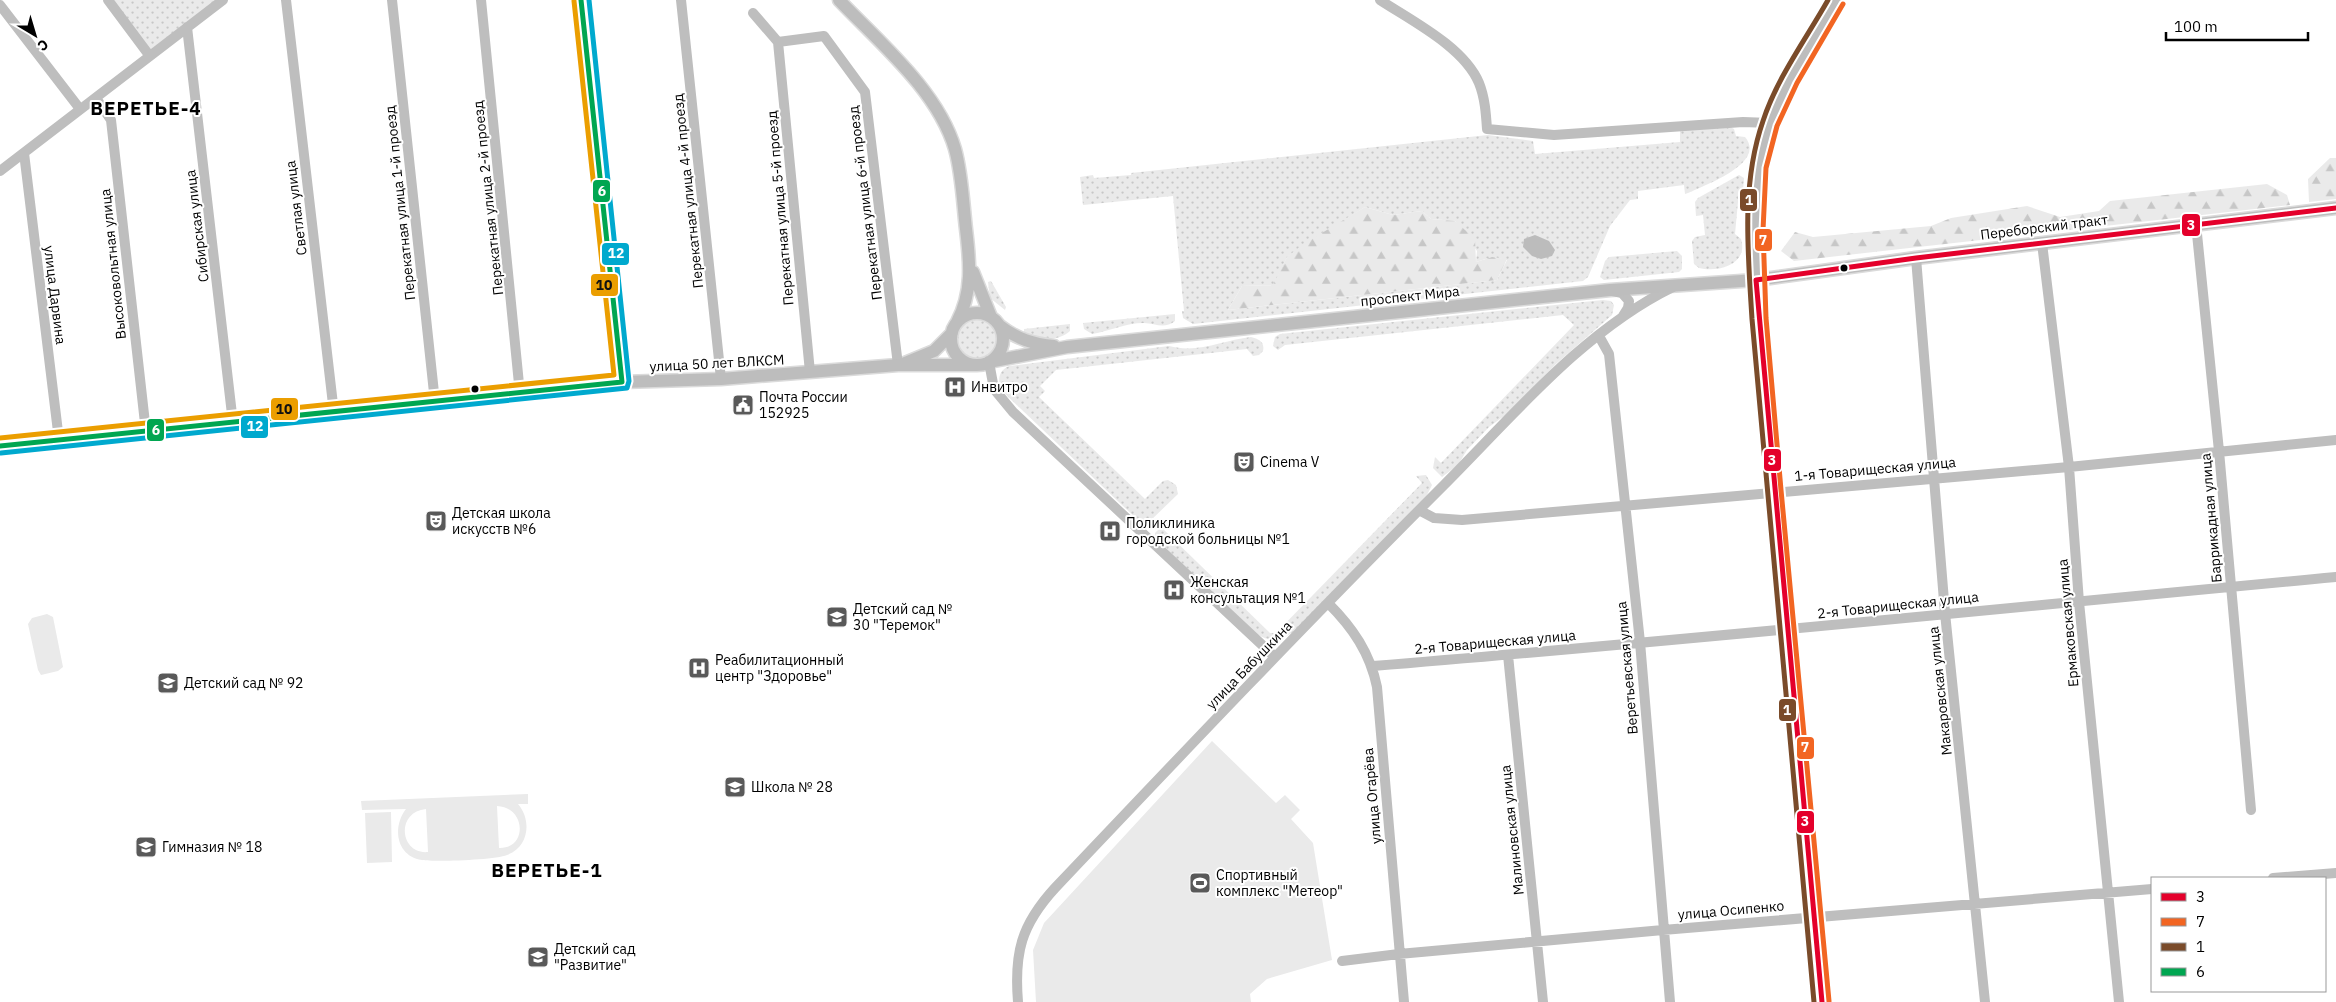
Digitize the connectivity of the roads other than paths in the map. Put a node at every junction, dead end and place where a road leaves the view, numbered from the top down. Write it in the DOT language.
graph roads {
  1 [pos="108,0"];
  2 [pos="223,0"];
  3 [pos="286,0"];
  4 [pos="392,0"];
  5 [pos="481,0"];
  6 [pos="581,0"];
  7 [pos="681,0"];
  8 [pos="839,0"];
  9 [pos="1380,0"];
  10 [pos="1837,0"];
  11 [pos="0,5"];
  12 [pos="753,13"];
  13 [pos="188,27"];
  14 [pos="778,42"];
  15 [pos="149,55"];
  16 [pos="96,98"];
  17 [pos="80,109"];
  18 [pos="1770,123"];
  19 [pos="24,153"];
  20 [pos="0,171"];
  21 [pos="2336,208"];
  22 [pos="2196,224"];
  23 [pos="2042,243"];
  24 [pos="1916,258"];
  25 [pos="970,263"];
  26 [pos="1756,280"];
  27 [pos="1674,286"];
  28 [pos="1610,290"];
  29 [pos="996,321"];
  30 [pos="1614,325"];
  31 [pos="954,327"];
  32 [pos="1599,336"];
  33 [pos="1067,347"];
  34 [pos="989,362"];
  35 [pos="975,364"];
  36 [pos="898,366"];
  37 [pos="810,372"];
  38 [pos="721,380"];
  39 [pos="622,382"];
  40 [pos="520,394"];
  41 [pos="435,402"];
  42 [pos="334,413"];
  43 [pos="233,423"];
  44 [pos="146,432"];
  45 [pos="59,440"];
  46 [pos="2336,440"];
  47 [pos="0,446"];
  48 [pos="2219,451"];
  49 [pos="2069,467"];
  50 [pos="1935,477"];
  51 [pos="1774,492"];
  52 [pos="1626,504"];
  53 [pos="1419,510"];
  54 [pos="2336,577"];
  55 [pos="2231,587"];
  56 [pos="2079,602"];
  57 [pos="1328,603"];
  58 [pos="1945,613"];
  59 [pos="1786,630"];
  60 [pos="1640,642"];
  61 [pos="1508,655"];
  62 [pos="1275,658"];
  63 [pos="1373,666"];
  64 [pos="2251,810"];
  65 [pos="2336,873"];
  66 [pos="2286,877"];
  67 [pos="2151,889"];
  68 [pos="2109,893"];
  69 [pos="1976,904"];
  70 [pos="1814,917"];
  71 [pos="1663,930"];
  72 [pos="1537,942"];
  73 [pos="1399,954"];
  74 [pos="1342,961"];
  75 [pos="1018,1002"];
  76 [pos="1404,1002"];
  77 [pos="1543,1002"];
  78 [pos="1670,1002"];
  79 [pos="1822,1002"];
  80 [pos="1985,1002"];
  81 [pos="2119,1002"];
  1 -- 15 [label="street"];
  2 -- 13 [label="street"];
  3 -- 42 [label="street, Светлая улица"];
  4 -- 41 [label="street, Перекатная улица 1-й проезд"];
  5 -- 40 [label="street, Перекатная улица 2-й проезд"];
  6 -- 39 [label="street"];
  7 -- 38 [label="street, Перекатная улица 4-й проезд"];
  8 -- 25 [label="main road"];
  9 -- 18 [label="street"];
  10 -- 18 [label="main road"];
  11 -- 17 [label="street"];
  12 -- 14 [label="street"];
  13 -- 15 [label="street"];
  13 -- 43 [label="street, Сибирская улица"];
  14 -- 36 [label="street, Перекатная улица 6-й проезд"];
  14 -- 37 [label="street, Перекатная улица 5-й проезд"];
  15 -- 16 [label="street"];
  16 -- 17 [label="street"];
  16 -- 44 [label="street, Высоковольтная улица"];
  17 -- 19 [label="street"];
  18 -- 26 [label="main road"];
  19 -- 20 [label="street"];
  19 -- 45 [label="street, улица Дарвина"];
  21 -- 22 [label="main road, Переборский тракт"];
  22 -- 23 [label="main road, Переборский тракт"];
  22 -- 48 [label="street, Баррикадная улица"];
  23 -- 24 [label="main road, Переборский тракт"];
  23 -- 49 [label="street, Ермаковская улица"];
  24 -- 26 [label="main road, Переборский тракт"];
  24 -- 50 [label="street, Макаровская улица"];
  25 -- 29 [label="main road"];
  25 -- 31 [label="main road"];
  26 -- 27 [label="main road, проспект Мира"];
  26 -- 51 [label="main road"];
  27 -- 28 [label="main road, проспект Мира"];
  27 -- 30 [label="street, улица Бабушкина"];
  28 -- 30 [label="street"];
  28 -- 33 [label="main road, проспект Мира"];
  29 -- 31 [label="main road, улица 50 лет ВЛКСМ"];
  29 -- 33 [label="main road, проспект Мира"];
  29 -- 34 [label="main road"];
  30 -- 32 [label="street, улица Бабушкина"];
  31 -- 35 [label="main road"];
  31 -- 36 [label="main road, улица 50 лет ВЛКСМ"];
  32 -- 52 [label="street, Веретьевская улица"];
  32 -- 53 [label="street, улица Бабушкина"];
  33 -- 34 [label="main road, проспект Мира"];
  34 -- 35 [label="main road, улица 50 лет ВЛКСМ"];
  34 -- 62 [label="street"];
  35 -- 36 [label="main road, улица 50 лет ВЛКСМ"];
  36 -- 37 [label="main road, улица 50 лет ВЛКСМ"];
  37 -- 38 [label="main road, улица 50 лет ВЛКСМ"];
  38 -- 39 [label="main road, улица 50 лет ВЛКСМ"];
  39 -- 40 [label="main road, улица 50 лет ВЛКСМ"];
  40 -- 41 [label="main road, улица 50 лет ВЛКСМ"];
  41 -- 42 [label="main road, улица 50 лет ВЛКСМ"];
  42 -- 43 [label="main road, улица 50 лет ВЛКСМ"];
  43 -- 44 [label="main road, улица 50 лет ВЛКСМ"];
  44 -- 45 [label="main road, улица 50 лет ВЛКСМ"];
  45 -- 47 [label="main road, улица 50 лет ВЛКСМ"];
  46 -- 48 [label="street, 1-я Товарищеская улица"];
  48 -- 49 [label="street, 1-я Товарищеская улица"];
  48 -- 55 [label="street, Баррикадная улица"];
  49 -- 50 [label="street, 1-я Товарищеская улица"];
  49 -- 56 [label="street, Ермаковская улица"];
  50 -- 51 [label="street, 1-я Товарищеская улица"];
  50 -- 58 [label="street, Макаровская улица"];
  51 -- 52 [label="street, 1-я Товарищеская улица"];
  51 -- 59 [label="main road"];
  52 -- 53 [label="street, 1-я Товарищеская улица"];
  52 -- 60 [label="street, Веретьевская улица"];
  53 -- 57 [label="street, улица Бабушкина"];
  54 -- 55 [label="street, 2-я Товарищеская улица"];
  55 -- 56 [label="street, 2-я Товарищеская улица"];
  55 -- 64 [label="street, Баррикадная улица"];
  56 -- 58 [label="street, 2-я Товарищеская улица"];
  56 -- 68 [label="street, Ермаковская улица"];
  57 -- 62 [label="street, улица Бабушкина"];
  57 -- 63 [label="street, улица Огарёва"];
  58 -- 59 [label="street, 2-я Товарищеская улица"];
  58 -- 69 [label="street, Макаровская улица"];
  59 -- 60 [label="street, 2-я Товарищеская улица"];
  59 -- 70 [label="main road"];
  60 -- 61 [label="street, 2-я Товарищеская улица"];
  60 -- 71 [label="street, Веретьевская улица"];
  61 -- 63 [label="street, 2-я Товарищеская улица"];
  61 -- 72 [label="street, Малиновская улица"];
  62 -- 75 [label="street, улица Бабушкина"];
  63 -- 73 [label="street, улица Огарёва"];
  65 -- 66 [label="street"];
  67 -- 68 [label="street, улица Осипенко"];
  68 -- 69 [label="street, улица Осипенко"];
  68 -- 81 [label="street, Ермаковская улица"];
  69 -- 70 [label="street, улица Осипенко"];
  69 -- 80 [label="street, Макаровская улица"];
  70 -- 71 [label="street, улица Осипенко"];
  70 -- 79 [label="main road"];
  71 -- 72 [label="street, улица Осипенко"];
  71 -- 78 [label="street, Веретьевская улица"];
  72 -- 73 [label="street, улица Осипенко"];
  72 -- 77 [label="street, Малиновская улица"];
  73 -- 74 [label="street, улица Осипенко"];
  73 -- 76 [label="street, улица Огарёва"];
}
